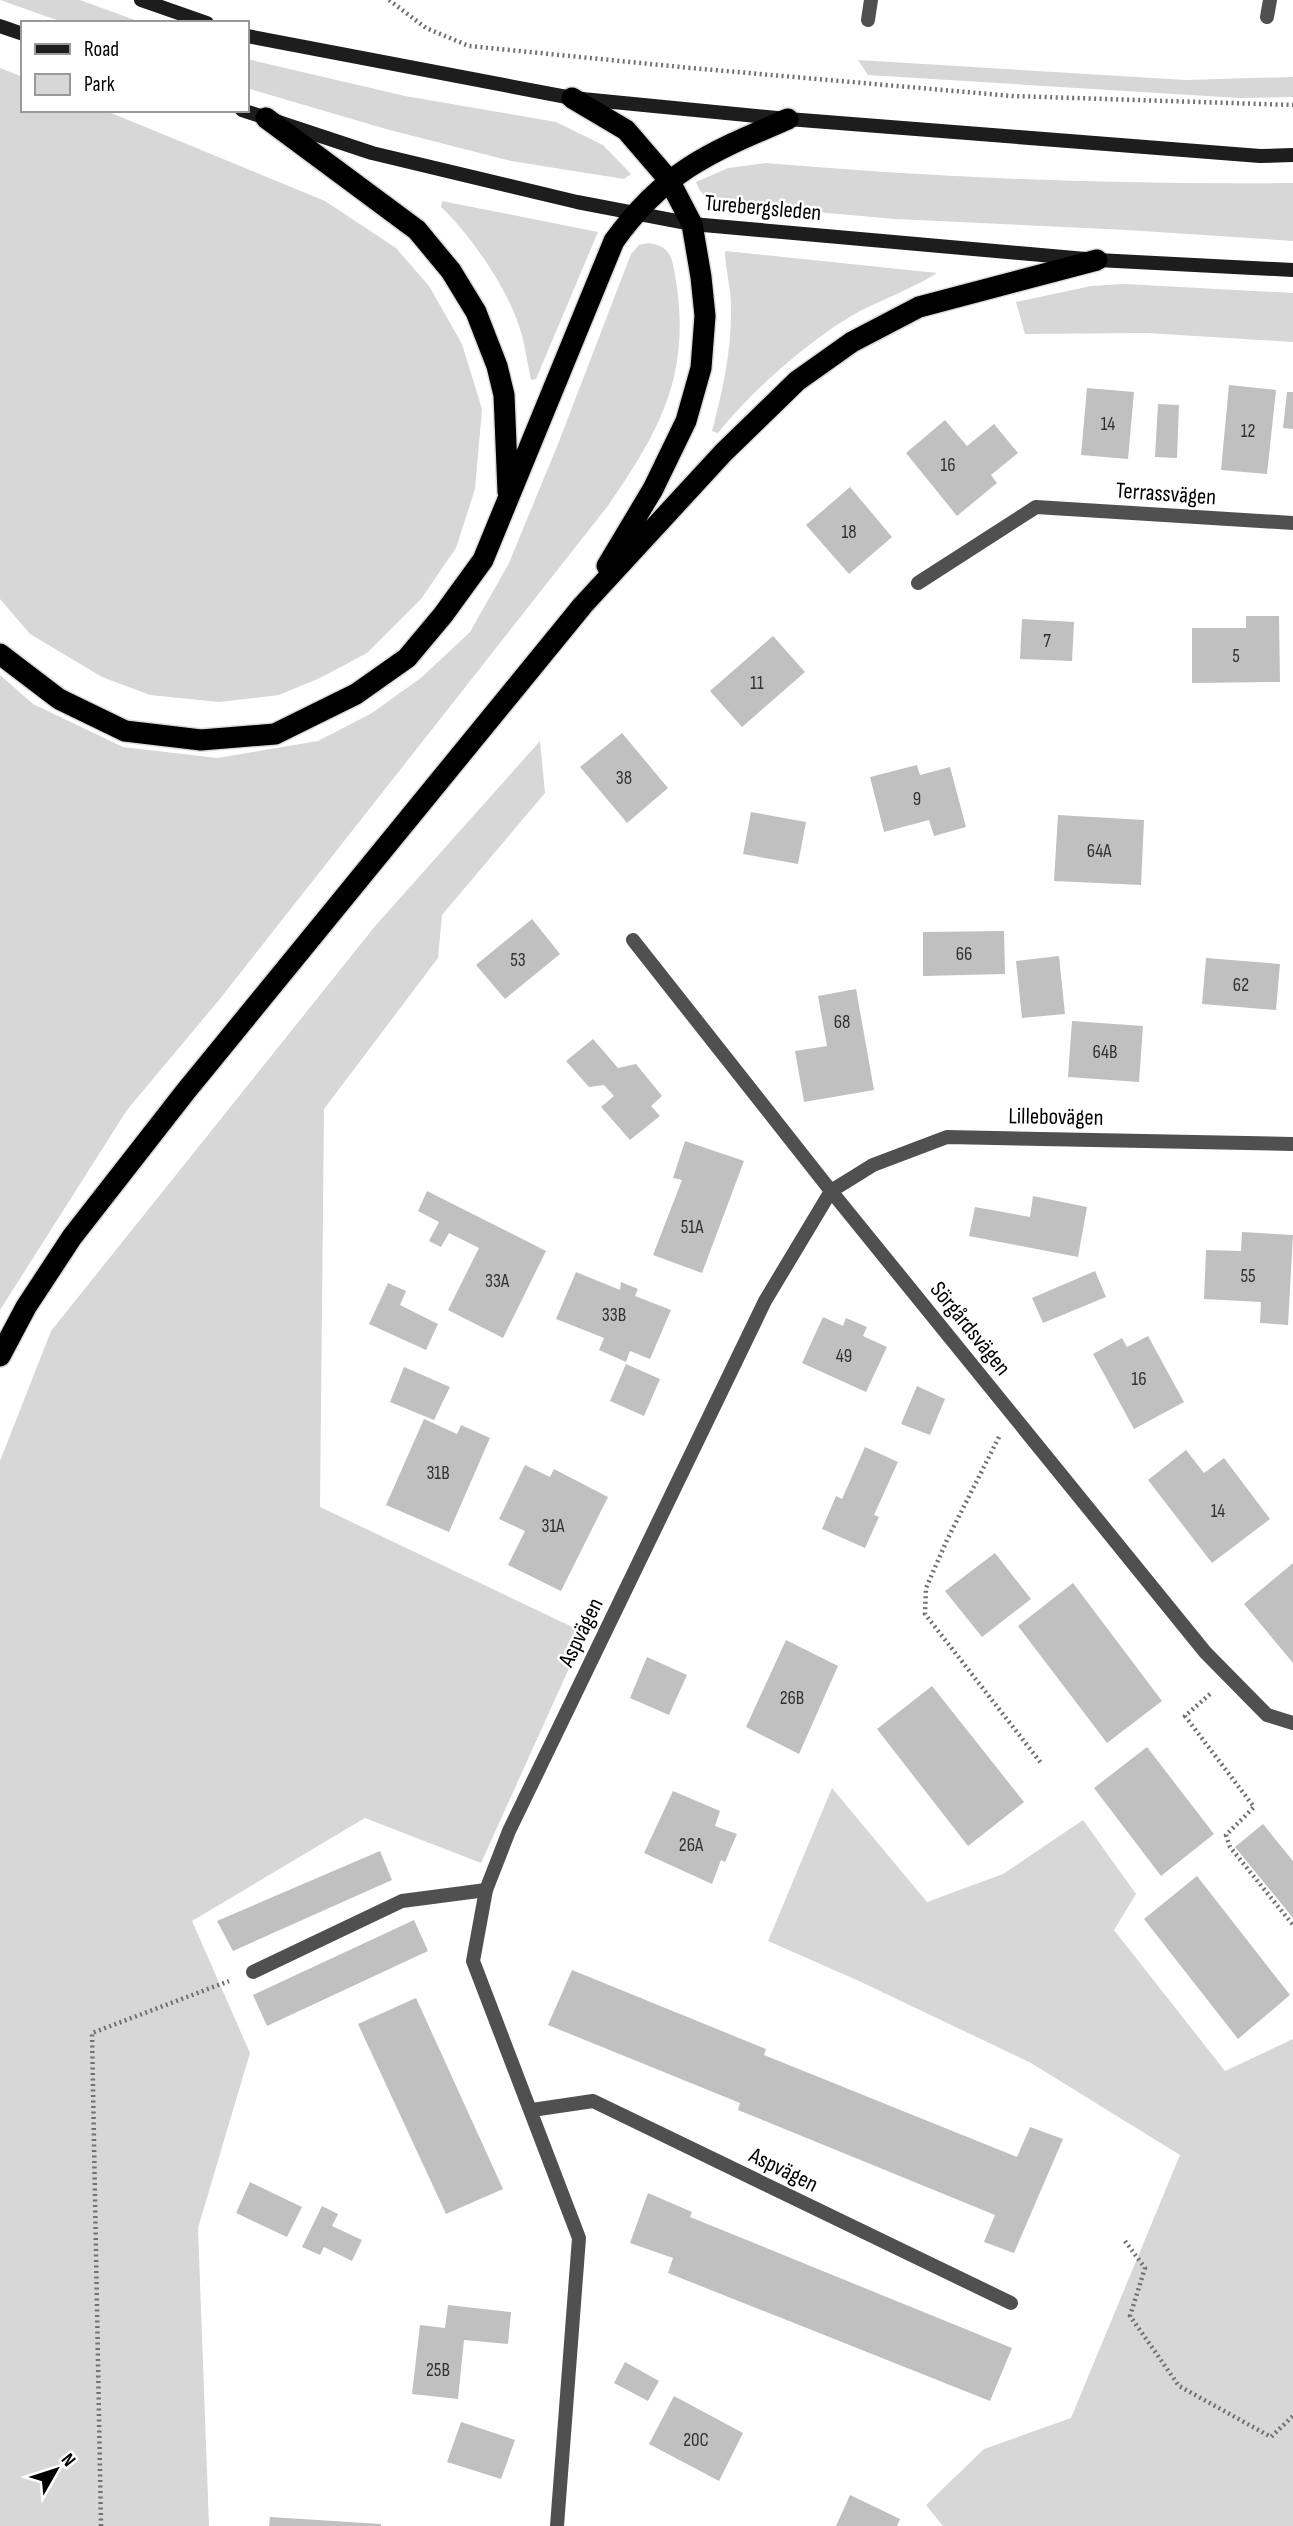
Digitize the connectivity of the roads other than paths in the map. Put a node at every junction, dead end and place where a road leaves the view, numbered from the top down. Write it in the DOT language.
graph roads {
  1 [pos="141,0"];
  2 [pos="871,0"];
  3 [pos="1269,0"];
  4 [pos="1267,17"];
  5 [pos="868,20"];
  6 [pos="201,21"];
  7 [pos="0,26"];
  8 [pos="21,33"];
  9 [pos="248,36"];
  10 [pos="572,98"];
  11 [pos="248,112"];
  12 [pos="266,118"];
  13 [pos="788,119"];
  14 [pos="1293,155"];
  15 [pos="669,180"];
  16 [pos="635,213"];
  17 [pos="692,224"];
  18 [pos="1097,260"];
  19 [pos="1293,270"];
  20 [pos="508,499"];
  21 [pos="1293,523"];
  22 [pos="918,583"];
  23 [pos="583,605"];
  24 [pos="0,654"];
  25 [pos="633,940"];
  26 [pos="1293,1144"];
  27 [pos="831,1191"];
  28 [pos="0,1356"];
  29 [pos="1293,1723"];
  30 [pos="486,1890"];
  31 [pos="253,1972"];
  32 [pos="532,2110"];
  33 [pos="1011,2304"];
  34 [pos="557,2526"];
  1 -- 6 [label="main road"];
  2 -- 5 [label="street"];
  3 -- 4 [label="street"];
  7 -- 8 [label="main road"];
  9 -- 10 [label="main road"];
  10 -- 13 [label="main road"];
  10 -- 15 [label="highway"];
  11 -- 12 [label="main road, Turebergsleden"];
  12 -- 16 [label="main road, Turebergsleden"];
  12 -- 20 [label="highway"];
  13 -- 14 [label="main road"];
  13 -- 15 [label="highway"];
  15 -- 16 [label="highway"];
  15 -- 17 [label="highway"];
  16 -- 17 [label="main road, Turebergsleden"];
  16 -- 20 [label="highway"];
  17 -- 18 [label="main road, Turebergsleden"];
  17 -- 23 [label="highway"];
  18 -- 19 [label="main road, Turebergsleden"];
  18 -- 23 [label="highway"];
  20 -- 24 [label="highway"];
  21 -- 22 [label="street, Terrassvägen"];
  23 -- 28 [label="highway"];
  25 -- 27 [label="street, Sörgårdsvägen"];
  26 -- 27 [label="street, Lillebovägen"];
  27 -- 29 [label="street, Sörgårdsvägen"];
  27 -- 30 [label="street, Aspvägen"];
  30 -- 31 [label="street"];
  30 -- 32 [label="street, Aspvägen"];
  32 -- 33 [label="street, Aspvägen"];
  32 -- 34 [label="street, Aspvägen"];
}
